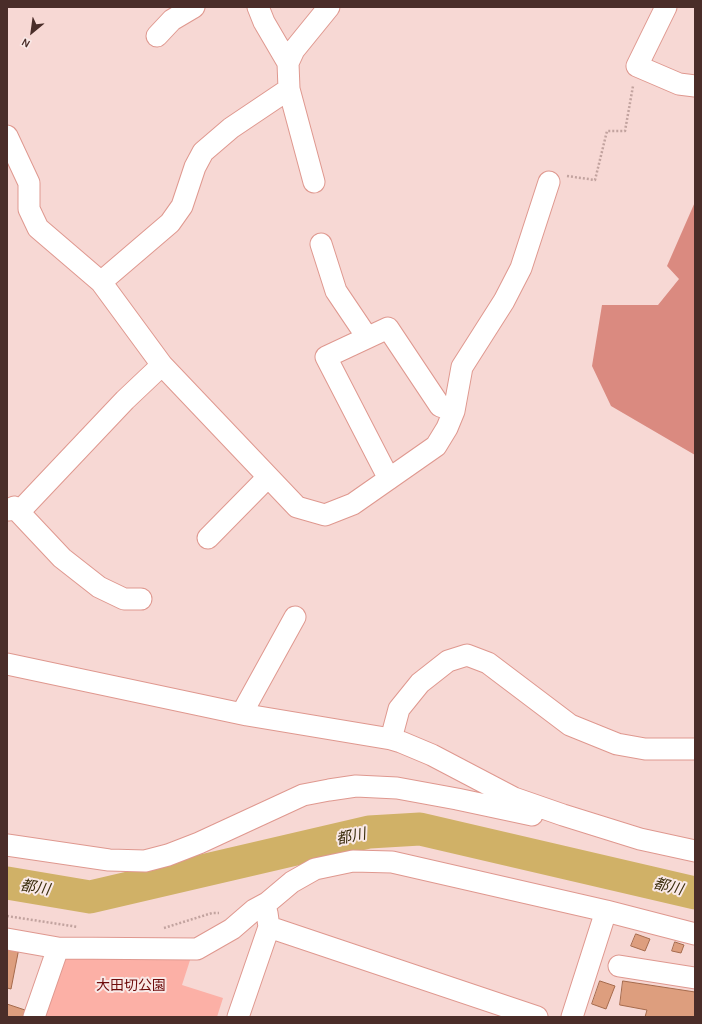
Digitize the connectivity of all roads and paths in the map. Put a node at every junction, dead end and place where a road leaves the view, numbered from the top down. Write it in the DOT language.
graph roads {
  1 [pos="194,7"];
  2 [pos="258,7"];
  3 [pos="329,7"];
  4 [pos="666,7"];
  5 [pos="157,36"];
  6 [pos="288,63"];
  7 [pos="637,66"];
  8 [pos="695,86"];
  9 [pos="289,89"];
  10 [pos="7,136"];
  11 [pos="314,182"];
  12 [pos="549,182"];
  13 [pos="321,244"];
  14 [pos="101,282"];
  15 [pos="367,338"];
  16 [pos="162,365"];
  17 [pos="454,411"];
  18 [pos="268,477"];
  19 [pos="389,479"];
  20 [pos="13,512"];
  21 [pos="208,538"];
  22 [pos="141,599"];
  23 [pos="295,617"];
  24 [pos="7,664"];
  25 [pos="242,713"];
  26 [pos="391,739"];
  27 [pos="695,749"];
  28 [pos="563,815"];
  29 [pos="7,845"];
  30 [pos="695,851"];
  31 [pos="267,904"];
  32 [pos="606,911"];
  33 [pos="219,913"];
  34 [pos="7,916"];
  35 [pos="268,927"];
  36 [pos="81,928"];
  37 [pos="163,929"];
  38 [pos="695,934"];
  39 [pos="7,939"];
  40 [pos="58,948"];
  41 [pos="620,966"];
  42 [pos="695,978"];
  43 [pos="34,1017"];
  44 [pos="238,1017"];
  45 [pos="537,1017"];
  46 [pos="572,1017"];
  1 -- 5 [label="street"];
  2 -- 6 [label="street"];
  3 -- 6 [label="street"];
  4 -- 7 [label="street"];
  6 -- 9 [label="street"];
  7 -- 8 [label="street"];
  7 -- 12 [label="path"];
  9 -- 11 [label="street"];
  9 -- 14 [label="street"];
  10 -- 14 [label="street"];
  12 -- 17 [label="street"];
  13 -- 15 [label="street"];
  14 -- 16 [label="street"];
  15 -- 17 [label="street"];
  15 -- 19 [label="street"];
  16 -- 18 [label="street"];
  16 -- 20 [label="street"];
  17 -- 19 [label="street"];
  18 -- 19 [label="street"];
  18 -- 21 [label="street"];
  20 -- 22 [label="street"];
  23 -- 25 [label="street"];
  24 -- 25 [label="street"];
  25 -- 26 [label="street"];
  26 -- 27 [label="street"];
  26 -- 28 [label="street"];
  28 -- 29 [label="street"];
  28 -- 30 [label="street"];
  31 -- 32 [label="street"];
  31 -- 35 [label="street"];
  31 -- 40 [label="street"];
  32 -- 38 [label="street"];
  32 -- 46 [label="street"];
  33 -- 37 [label="path"];
  34 -- 36 [label="path"];
  35 -- 44 [label="street"];
  35 -- 45 [label="street"];
  39 -- 40 [label="street"];
  40 -- 43 [label="street"];
  41 -- 42 [label="street"];
}
